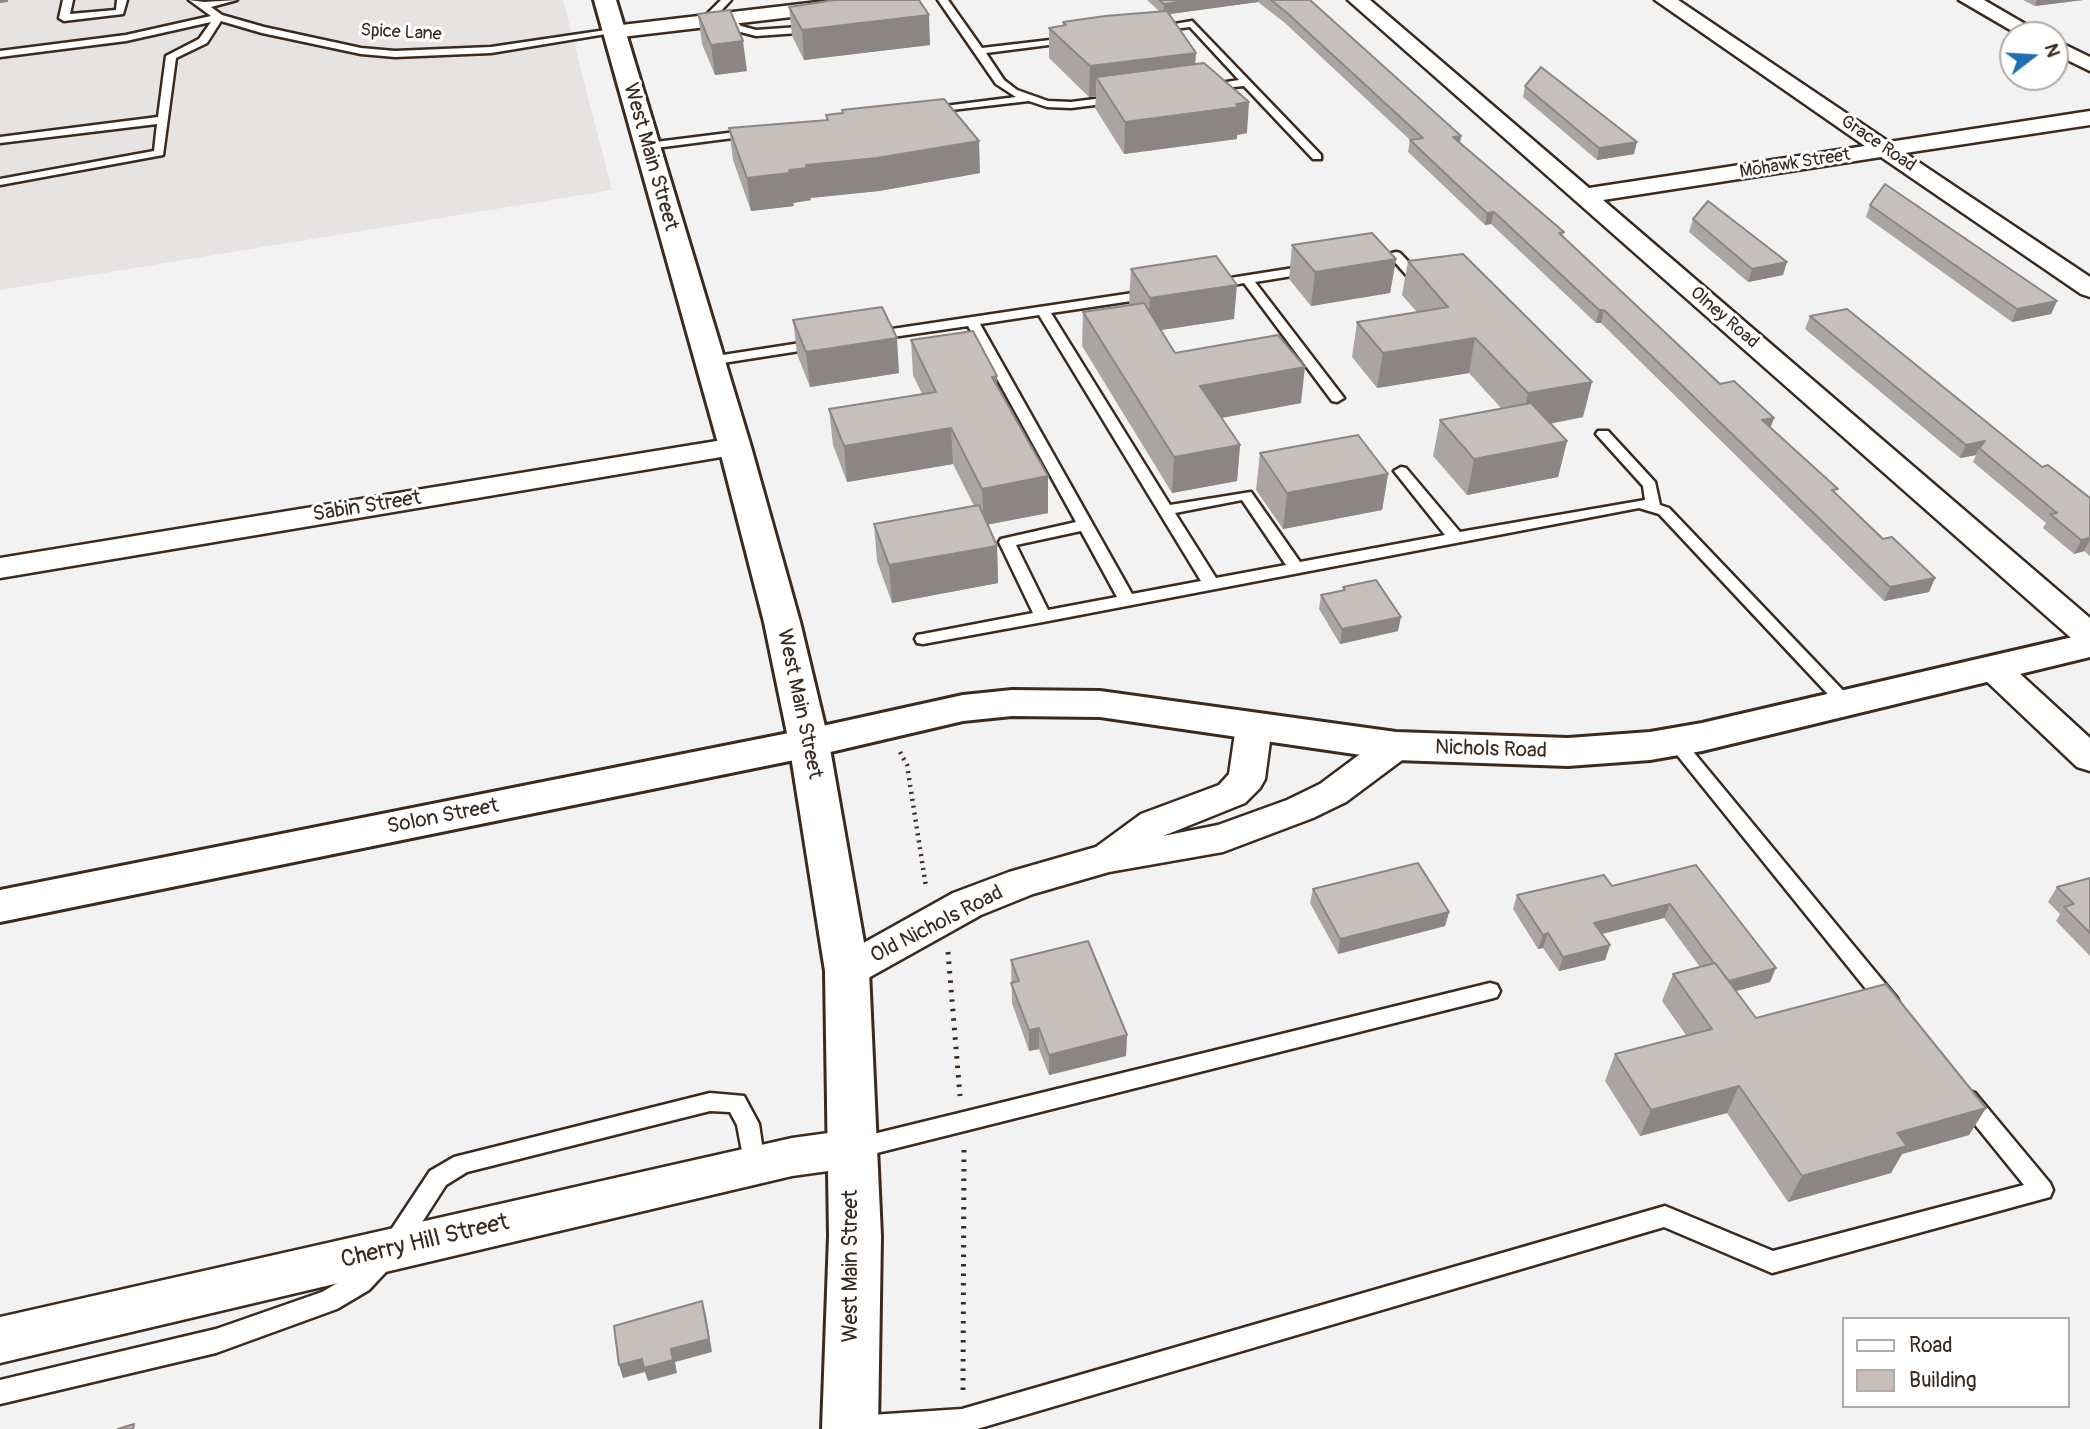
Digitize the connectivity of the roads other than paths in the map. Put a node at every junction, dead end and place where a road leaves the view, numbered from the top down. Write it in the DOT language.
graph roads {
  1 [pos="68,0"];
  2 [pos="122,0"];
  3 [pos="232,0"];
  4 [pos="605,0"];
  5 [pos="943,0"];
  6 [pos="1358,0"];
  7 [pos="1665,0"];
  8 [pos="1969,0"];
  9 [pos="198,3"];
  10 [pos="876,3"];
  11 [pos="723,13"];
  12 [pos="219,17"];
  13 [pos="2008,21"];
  14 [pos="829,27"];
  15 [pos="1139,30"];
  16 [pos="613,32"];
  17 [pos="1086,37"];
  18 [pos="979,51"];
  19 [pos="0,54"];
  20 [pos="2069,54"];
  21 [pos="2090,65"];
  22 [pos="1247,82"];
  23 [pos="1193,89"];
  24 [pos="1030,98"];
  25 [pos="1125,98"];
  26 [pos="920,112"];
  27 [pos="2090,118"];
  28 [pos="163,120"];
  29 [pos="770,130"];
  30 [pos="0,140"];
  31 [pos="648,146"];
  32 [pos="1888,150"];
  33 [pos="1317,157"];
  34 [pos="0,182"];
  35 [pos="1583,197"];
  36 [pos="1355,262"];
  37 [pos="1328,267"];
  38 [pos="1247,279"];
  39 [pos="1422,284"];
  40 [pos="1193,288"];
  41 [pos="2090,289"];
  42 [pos="1166,292"];
  43 [pos="1043,310"];
  44 [pos="972,321"];
  45 [pos="863,338"];
  46 [pos="835,342"];
  47 [pos="710,361"];
  48 [pos="1337,398"];
  49 [pos="1603,434"];
  50 [pos="735,447"];
  51 [pos="1401,471"];
  52 [pos="1653,506"];
  53 [pos="1166,510"];
  54 [pos="1086,525"];
  55 [pos="1456,538"];
  56 [pos="0,568"];
  57 [pos="1296,568"];
  58 [pos="1211,584"];
  59 [pos="1127,600"];
  60 [pos="1043,617"];
  61 [pos="2090,636"];
  62 [pos="923,639"];
  63 [pos="2090,645"];
  64 [pos="1993,668"];
  65 [pos="1846,704"];
  66 [pos="885,724"];
  67 [pos="1254,726"];
  68 [pos="1675,741"];
  69 [pos="809,743"];
  70 [pos="1396,746"];
  71 [pos="2090,758"];
  72 [pos="1109,858"];
  73 [pos="0,906"];
  74 [pos="847,971"];
  75 [pos="1490,991"];
  76 [pos="1902,1019"];
  77 [pos="1954,1083"];
  78 [pos="850,1149"];
  79 [pos="754,1166"];
  80 [pos="391,1250"];
  81 [pos="0,1340"];
  82 [pos="0,1392"];
  83 [pos="850,1429"];
  84 [pos="856,1429"];
  1 -- 2 [label="lane"];
  3 -- 9 [label="lane"];
  4 -- 16 [label="main road, West Main Street"];
  5 -- 18 [label="lane"];
  6 -- 35 [label="street, Olney Road"];
  7 -- 32 [label="street, Grace Road"];
  8 -- 13 [label="street"];
  9 -- 12 [label="lane, Spice Lane"];
  10 -- 11 [label="street"];
  11 -- 14 [label="lane"];
  11 -- 16 [label="street"];
  12 -- 16 [label="lane, Spice Lane"];
  12 -- 19 [label="lane"];
  12 -- 28 [label="lane"];
  15 -- 22 [label="lane"];
  16 -- 31 [label="main road, West Main Street"];
  17 -- 18 [label="lane"];
  18 -- 24 [label="lane"];
  20 -- 21 [label="street"];
  22 -- 23 [label="lane"];
  22 -- 33 [label="lane"];
  24 -- 25 [label="lane"];
  24 -- 26 [label="lane"];
  27 -- 32 [label="street, Mohawk Street"];
  28 -- 30 [label="lane"];
  28 -- 34 [label="lane"];
  29 -- 31 [label="lane"];
  31 -- 47 [label="main road, West Main Street"];
  32 -- 35 [label="street, Mohawk Street"];
  32 -- 41 [label="street, Grace Road"];
  35 -- 61 [label="street, Olney Road"];
  36 -- 39 [label="lane"];
  37 -- 38 [label="lane"];
  38 -- 40 [label="lane"];
  38 -- 48 [label="lane"];
  42 -- 43 [label="lane"];
  43 -- 44 [label="lane"];
  43 -- 53 [label="lane"];
  44 -- 45 [label="lane"];
  44 -- 54 [label="lane"];
  46 -- 47 [label="lane"];
  47 -- 50 [label="main road, West Main Street"];
  49 -- 52 [label="lane"];
  50 -- 56 [label="street, Sabin Street"];
  50 -- 69 [label="main road, West Main Street"];
  51 -- 55 [label="lane"];
  52 -- 55 [label="lane"];
  52 -- 65 [label="lane"];
  53 -- 57 [label="lane"];
  53 -- 58 [label="lane"];
  54 -- 59 [label="lane"];
  54 -- 60 [label="lane"];
  55 -- 57 [label="lane"];
  57 -- 58 [label="lane"];
  58 -- 59 [label="lane"];
  59 -- 60 [label="lane"];
  60 -- 62 [label="lane"];
  63 -- 64 [label="main road, Nichols Road"];
  64 -- 65 [label="main road, Nichols Road"];
  64 -- 71 [label="street"];
  65 -- 68 [label="main road, Nichols Road"];
  66 -- 67 [label="main road, Nichols Road"];
  66 -- 69 [label="main road, Solon Street"];
  67 -- 70 [label="main road, Nichols Road"];
  67 -- 72 [label="street, Old Nichols Road"];
  68 -- 70 [label="main road, Nichols Road"];
  68 -- 76 [label="lane"];
  69 -- 73 [label="main road, Solon Street"];
  69 -- 74 [label="main road, West Main Street"];
  70 -- 72 [label="street, Old Nichols Road"];
  72 -- 74 [label="street, Old Nichols Road"];
  74 -- 78 [label="main road, West Main Street"];
  75 -- 78 [label="lane"];
  77 -- 84 [label="lane"];
  78 -- 79 [label="street, Cherry Hill Street"];
  78 -- 83 [label="main road, West Main Street"];
  79 -- 80 [label="street, Cherry Hill Street"];
  79 -- 80 [label="lane"];
  80 -- 81 [label="street, Cherry Hill Street"];
  80 -- 82 [label="lane"];
}
